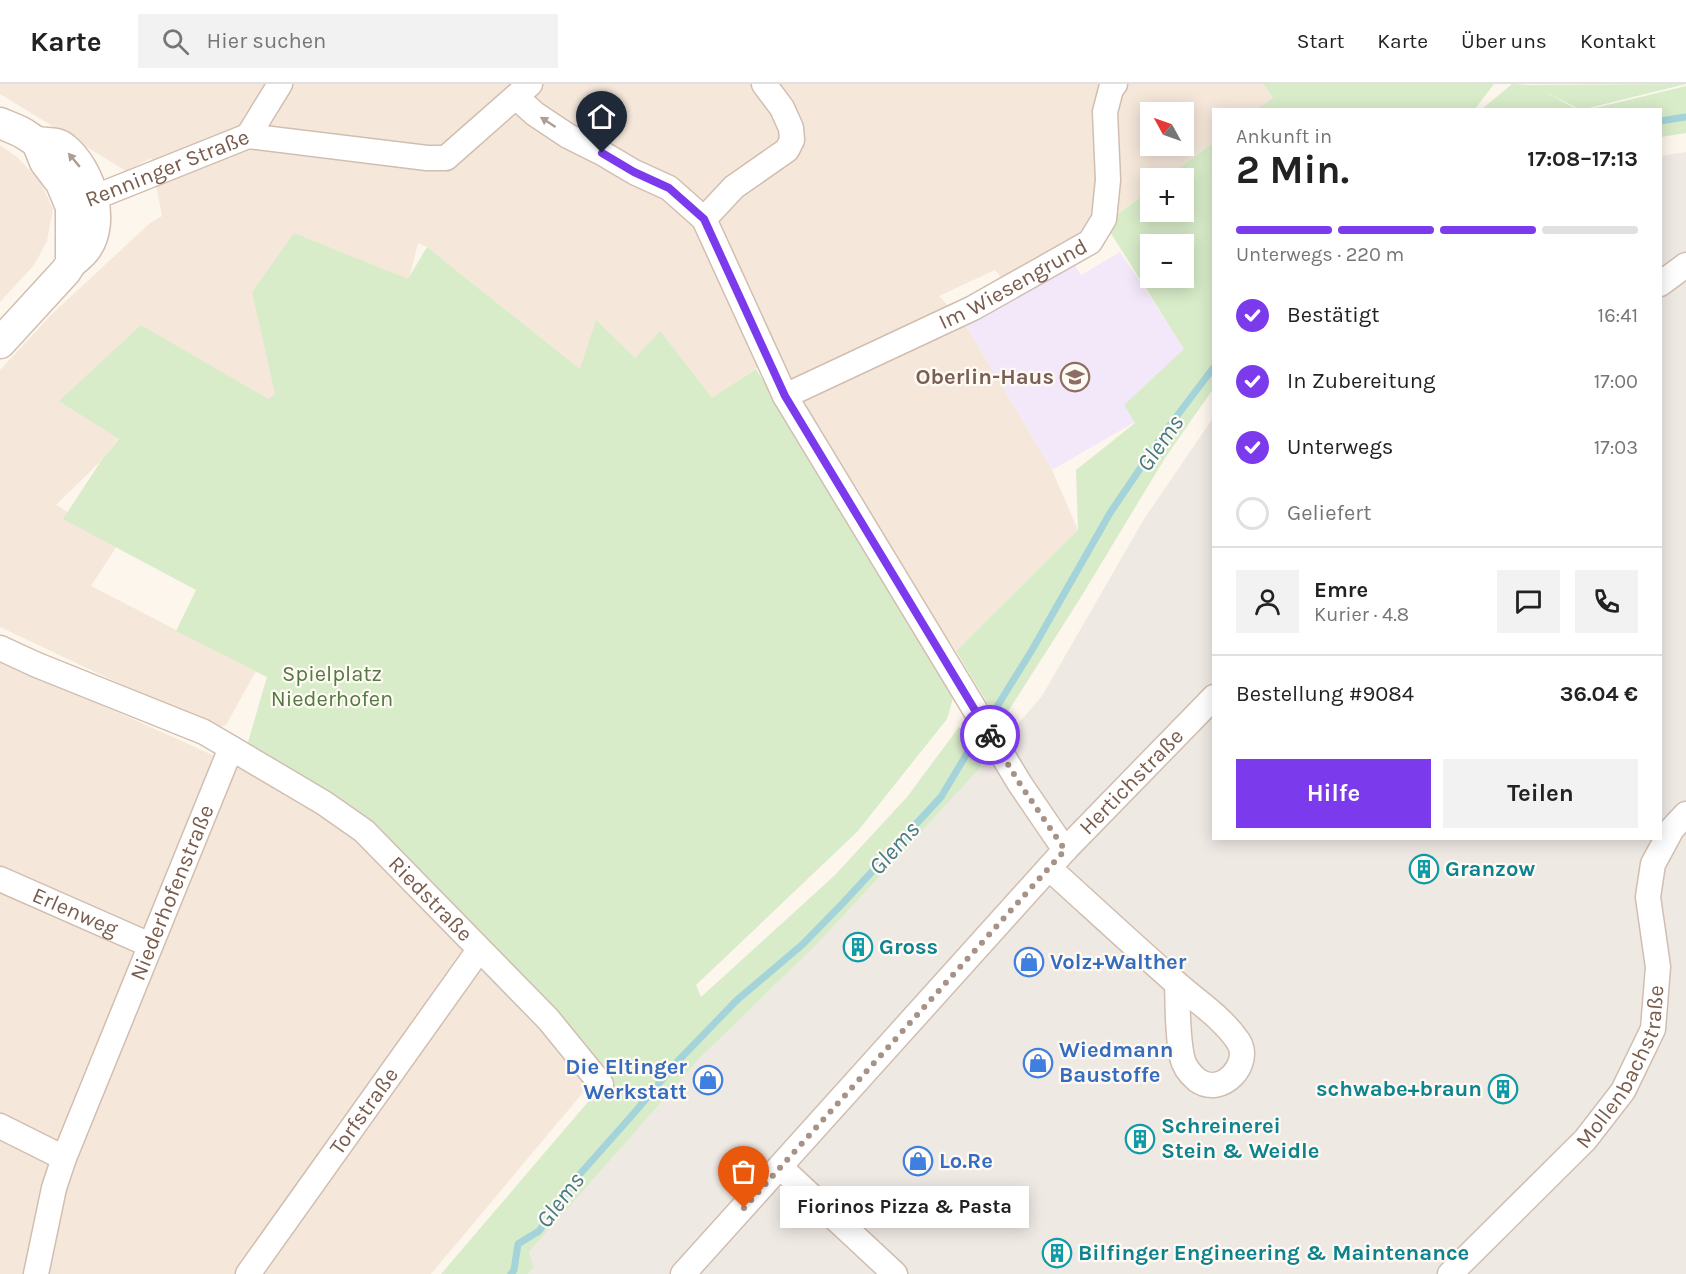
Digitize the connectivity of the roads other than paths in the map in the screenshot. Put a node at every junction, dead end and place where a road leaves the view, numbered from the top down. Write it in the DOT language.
graph roads {
  1 [pos="280,84"];
  2 [pos="764,84"];
  3 [pos="1115,84"];
  4 [pos="523,90"];
  5 [pos="0,123"];
  6 [pos="248,136"];
  7 [pos="82,203"];
  8 [pos="704,219"];
  9 [pos="1686,266"];
  10 [pos="1662,283"];
  11 [pos="0,343"];
  12 [pos="785,396"];
  13 [pos="0,648"];
  14 [pos="1212,699"];
  15 [pos="231,748"];
  16 [pos="1686,814"];
  17 [pos="1065,850"];
  18 [pos="1049,868"];
  19 [pos="0,879"];
  20 [pos="150,945"];
  21 [pos="479,950"];
  22 [pos="1177,984"];
  23 [pos="601,1084"];
  24 [pos="0,1126"];
  25 [pos="64,1158"];
  26 [pos="780,1167"];
  27 [pos="36,1274"];
  28 [pos="249,1274"];
  29 [pos="683,1274"];
  30 [pos="895,1274"];
  31 [pos="1450,1274"];
  1 -- 6 [label="street"];
  2 -- 8 [label="street"];
  3 -- 12 [label="street, Im Wiesengrund"];
  4 -- 6 [label="street, Renninger Straße"];
  8 -- 4 [label="street, one-way"];
  5 -- 7 [label="street"];
  6 -- 7 [label="street, Renninger Straße"];
  7 -- 11 [label="street, Renninger Straße"];
  8 -- 12 [label="street"];
  9 -- 10 [label="street"];
  12 -- 17 [label="street"];
  13 -- 15 [label="street"];
  14 -- 17 [label="street, Hertichstraße"];
  15 -- 20 [label="street, Niederhofenstraße"];
  15 -- 21 [label="street, Riedstraße"];
  16 -- 31 [label="street, Mollenbachstraße"];
  17 -- 18 [label="street, Hertichstraße"];
  18 -- 22 [label="street"];
  18 -- 26 [label="street, Hertichstraße"];
  19 -- 20 [label="street, Erlenweg"];
  20 -- 25 [label="street, Niederhofenstraße"];
  21 -- 23 [label="street, Riedstraße"];
  21 -- 28 [label="street, Torfstraße"];
  24 -- 25 [label="street"];
  25 -- 27 [label="street, Niederhofenstraße"];
  26 -- 29 [label="street, Hertichstraße"];
  26 -- 30 [label="street"];
}
